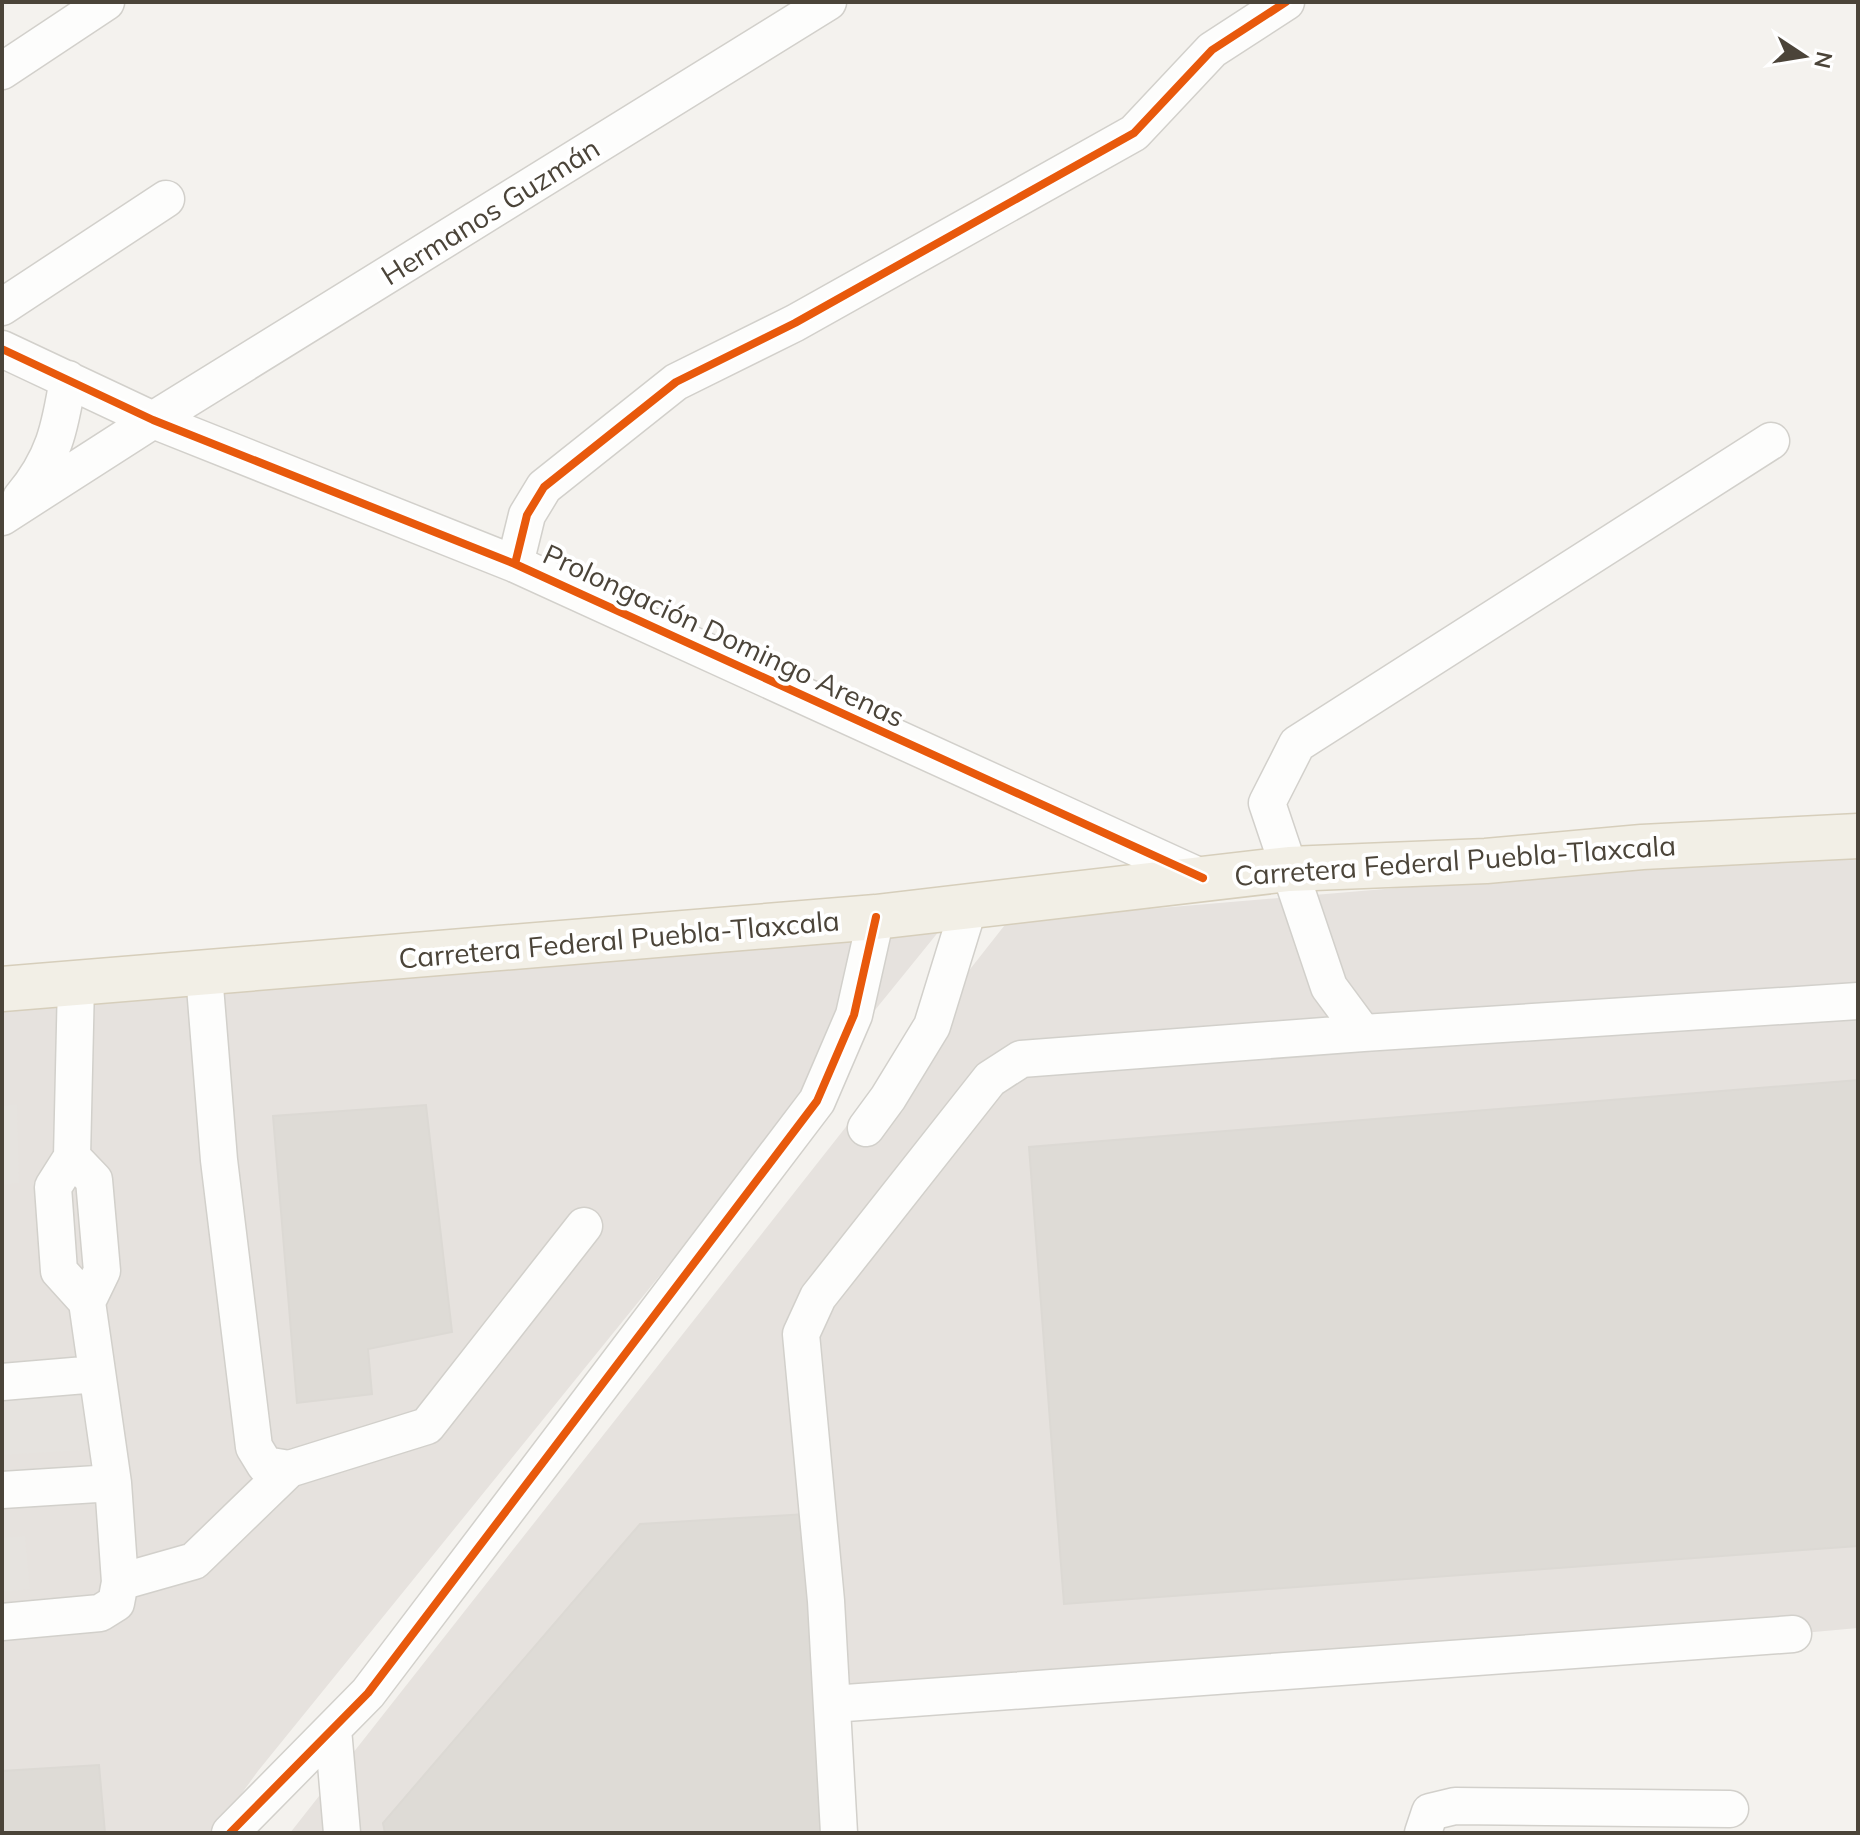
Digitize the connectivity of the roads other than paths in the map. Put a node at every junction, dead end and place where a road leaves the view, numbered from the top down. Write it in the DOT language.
graph roads {
  1 [pos="106,2"];
  2 [pos="828,2"];
  3 [pos="1286,2"];
  4 [pos="2,71"];
  5 [pos="166,199"];
  6 [pos="2,307"];
  7 [pos="2,349"];
  8 [pos="68,379"];
  9 [pos="153,420"];
  10 [pos="1771,441"];
  11 [pos="4,516"];
  12 [pos="515,564"];
  13 [pos="1858,836"];
  14 [pos="1289,869"];
  15 [pos="1203,878"];
  16 [pos="969,906"];
  17 [pos="876,917"];
  18 [pos="204,974"];
  19 [pos="76,983"];
  20 [pos="2,989"];
  21 [pos="1858,1001"];
  22 [pos="1363,1033"];
  23 [pos="866,1128"];
  24 [pos="584,1226"];
  25 [pos="97,1374"];
  26 [pos="2,1382"];
  27 [pos="289,1469"];
  28 [pos="113,1483"];
  29 [pos="2,1490"];
  30 [pos="120,1582"];
  31 [pos="2,1622"];
  32 [pos="1793,1634"];
  33 [pos="832,1704"];
  34 [pos="333,1729"];
  35 [pos="1730,1809"];
  36 [pos="230,1833"];
  37 [pos="342,1833"];
  38 [pos="839,1833"];
  39 [pos="1423,1833"];
  1 -- 4 [label="street"];
  2 -- 9 [label="street, Hermanos Guzmán"];
  3 -- 12 [label="street"];
  5 -- 6 [label="street"];
  7 -- 8 [label="street, Prolongación Domingo Arenas"];
  8 -- 9 [label="street, Prolongación Domingo Arenas"];
  8 -- 11 [label="street"];
  9 -- 11 [label="street, Hermanos Guzmán"];
  9 -- 12 [label="street, Prolongación Domingo Arenas"];
  10 -- 14 [label="street"];
  12 -- 15 [label="street, Prolongación Domingo Arenas"];
  13 -- 14 [label="main road, Carretera Federal Puebla-Tlaxcala"];
  14 -- 15 [label="main road, Carretera Federal Puebla-Tlaxcala"];
  14 -- 22 [label="street"];
  15 -- 16 [label="main road, Carretera Federal Puebla-Tlaxcala"];
  16 -- 17 [label="main road, Carretera Federal Puebla-Tlaxcala"];
  16 -- 23 [label="street"];
  17 -- 18 [label="main road, Carretera Federal Puebla-Tlaxcala"];
  17 -- 34 [label="street"];
  18 -- 19 [label="main road, Carretera Federal Puebla-Tlaxcala"];
  18 -- 27 [label="street"];
  19 -- 20 [label="main road, Carretera Federal Puebla-Tlaxcala"];
  19 -- 25 [label="street"];
  21 -- 22 [label="street"];
  22 -- 33 [label="street"];
  24 -- 27 [label="street"];
  25 -- 26 [label="street"];
  25 -- 28 [label="street"];
  27 -- 30 [label="street"];
  28 -- 29 [label="street"];
  28 -- 30 [label="street"];
  30 -- 31 [label="street"];
  32 -- 33 [label="street"];
  33 -- 38 [label="street"];
  34 -- 36 [label="street"];
  34 -- 37 [label="street"];
  35 -- 39 [label="street"];
}
